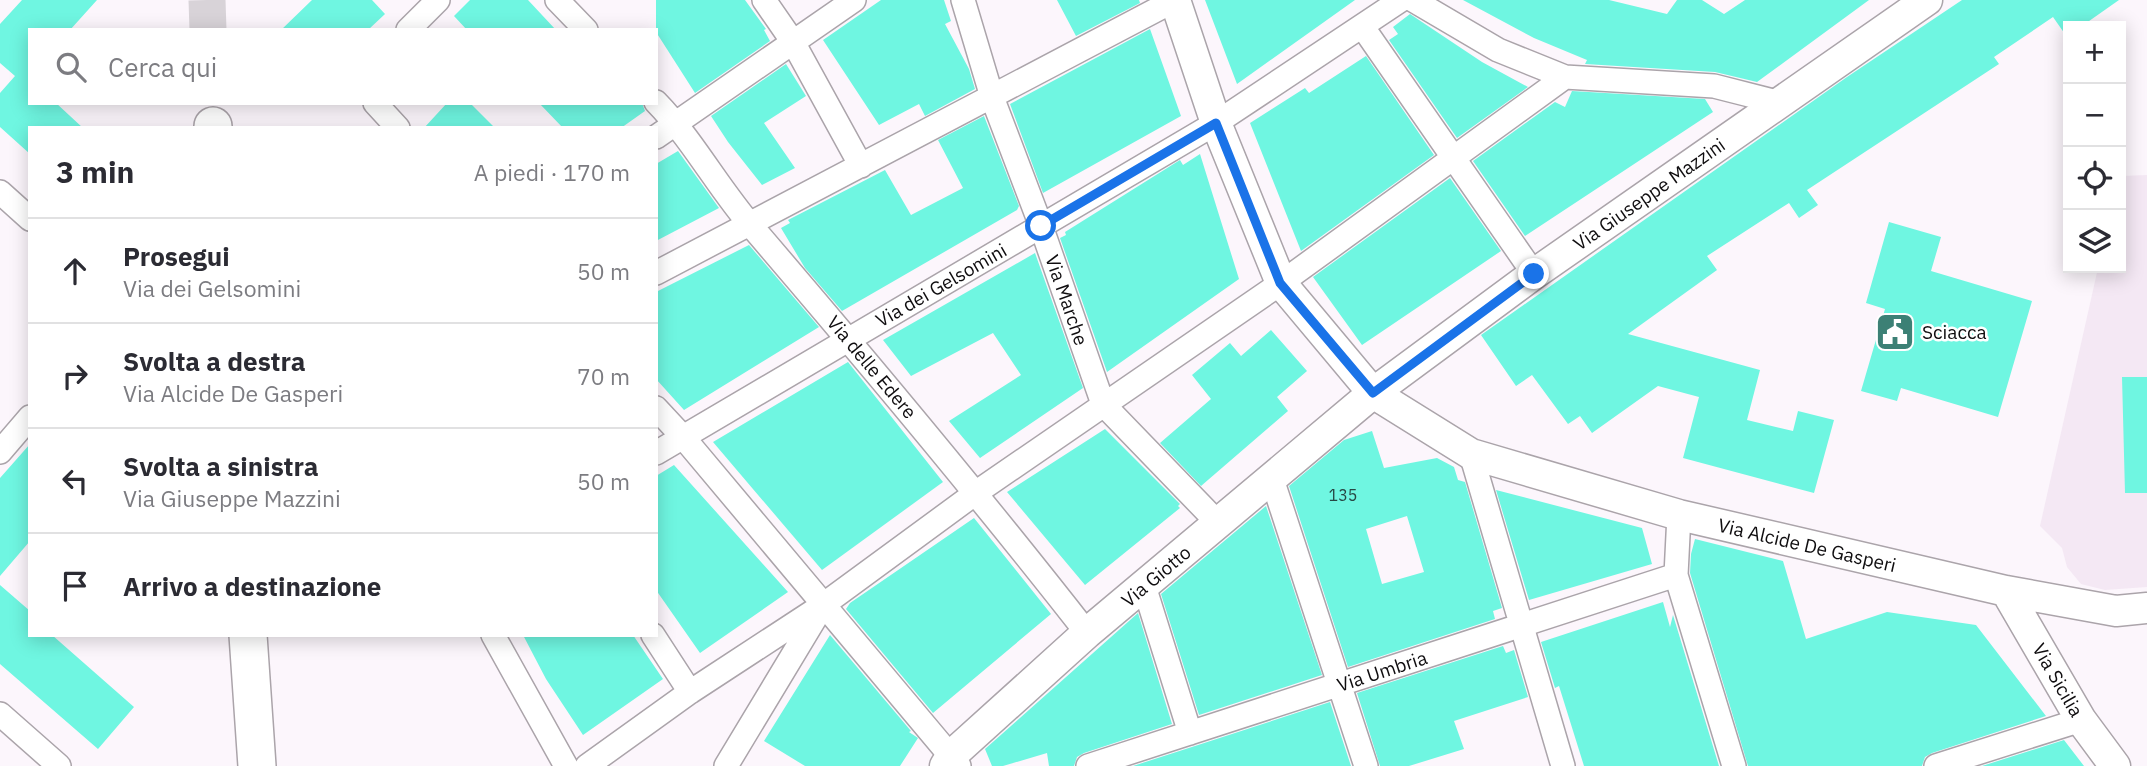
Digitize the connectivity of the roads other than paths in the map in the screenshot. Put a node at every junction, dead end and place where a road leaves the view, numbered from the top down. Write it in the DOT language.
graph roads {
  1 [pos="438,0"];
  2 [pos="557,0"];
  3 [pos="764,0"];
  4 [pos="854,0"];
  5 [pos="963,0"];
  6 [pos="1175,0"];
  7 [pos="1401,0"];
  8 [pos="1413,0"];
  9 [pos="1927,0"];
  10 [pos="1362,26"];
  11 [pos="410,28"];
  12 [pos="584,28"];
  13 [pos="793,42"];
  14 [pos="1564,77"];
  15 [pos="992,97"];
  16 [pos="1781,103"];
  17 [pos="658,104"];
  18 [pos="377,105"];
  19 [pos="677,123"];
  20 [pos="1216,123"];
  21 [pos="396,126"];
  22 [pos="658,136"];
  23 [pos="1453,157"];
  24 [pos="861,166"];
  25 [pos="0,191"];
  26 [pos="28,217"];
  27 [pos="750,225"];
  28 [pos="1041,226"];
  29 [pos="658,272"];
  30 [pos="1534,274"];
  31 [pos="1280,283"];
  32 [pos="849,339"];
  33 [pos="1373,393"];
  34 [pos="1103,404"];
  35 [pos="658,410"];
  36 [pos="28,419"];
  37 [pos="683,437"];
  38 [pos="3,443"];
  39 [pos="658,452"];
  40 [pos="1471,454"];
  41 [pos="1272,479"];
  42 [pos="976,492"];
  43 [pos="1679,515"];
  44 [pos="1219,524"];
  45 [pos="1676,575"];
  46 [pos="1144,586"];
  47 [pos="2006,591"];
  48 [pos="823,605"];
  49 [pos="2147,608"];
  50 [pos="1522,626"];
  51 [pos="1087,634"];
  52 [pos="248,637"];
  53 [pos="494,637"];
  54 [pos="654,637"];
  55 [pos="1338,685"];
  56 [pos="690,692"];
  57 [pos="0,714"];
  58 [pos="2081,720"];
  59 [pos="1190,733"];
  60 [pos="952,762"];
  61 [pos="59,766"];
  62 [pos="257,766"];
  63 [pos="566,766"];
  64 [pos="587,766"];
  65 [pos="726,766"];
  66 [pos="1088,766"];
  67 [pos="1366,766"];
  68 [pos="1563,766"];
  69 [pos="1734,766"];
  70 [pos="1936,766"];
  71 [pos="2115,766"];
  1 -- 11 [label="street"];
  2 -- 12 [label="street"];
  3 -- 13 [label="street"];
  4 -- 13 [label="street"];
  5 -- 15 [label="street, Via Marche"];
  6 -- 15 [label="street"];
  6 -- 20 [label="street, Via Alcide De Gasperi"];
  7 -- 10 [label="street, Via dei Gelsomini"];
  8 -- 14 [label="street"];
  9 -- 16 [label="street, Via Giuseppe Mazzini"];
  10 -- 20 [label="street, Via dei Gelsomini"];
  10 -- 23 [label="street"];
  13 -- 19 [label="street"];
  13 -- 24 [label="street"];
  14 -- 16 [label="street"];
  14 -- 23 [label="street"];
  15 -- 24 [label="street"];
  15 -- 28 [label="street, Via Marche"];
  16 -- 30 [label="street, Via Giuseppe Mazzini"];
  17 -- 19 [label="street, Via delle Edere"];
  18 -- 21 [label="street"];
  19 -- 22 [label="street"];
  19 -- 27 [label="street, Via delle Edere"];
  20 -- 28 [label="street, Via dei Gelsomini"];
  20 -- 31 [label="street, Via Alcide De Gasperi"];
  23 -- 30 [label="street"];
  23 -- 31 [label="street"];
  24 -- 27 [label="street"];
  25 -- 26 [label="street"];
  27 -- 29 [label="street"];
  27 -- 32 [label="street, Via delle Edere"];
  28 -- 32 [label="street, Via dei Gelsomini"];
  28 -- 34 [label="street, Via Marche"];
  30 -- 33 [label="street, Via Giuseppe Mazzini"];
  31 -- 33 [label="street, Via Alcide De Gasperi"];
  31 -- 34 [label="street"];
  32 -- 37 [label="street, Via dei Gelsomini"];
  32 -- 42 [label="street, Via delle Edere"];
  33 -- 40 [label="street, Via Alcide De Gasperi"];
  33 -- 41 [label="street, Via Giotto"];
  34 -- 42 [label="street"];
  34 -- 44 [label="street, Via Marche"];
  35 -- 37 [label="street"];
  36 -- 38 [label="street"];
  37 -- 39 [label="street, Via dei Gelsomini"];
  37 -- 48 [label="street"];
  40 -- 43 [label="street, Via Alcide De Gasperi"];
  40 -- 50 [label="street"];
  41 -- 44 [label="street, Via Giotto"];
  41 -- 55 [label="street"];
  42 -- 48 [label="street"];
  42 -- 51 [label="street, Via delle Edere"];
  43 -- 45 [label="street"];
  43 -- 47 [label="street, Via Alcide De Gasperi"];
  44 -- 46 [label="street, Via Giotto"];
  45 -- 50 [label="street, Via Umbria"];
  45 -- 69 [label="street"];
  46 -- 51 [label="street, Via Giotto"];
  46 -- 59 [label="street"];
  47 -- 49 [label="street, Via Alcide De Gasperi"];
  47 -- 58 [label="street, Via Sicilia"];
  48 -- 56 [label="street"];
  48 -- 60 [label="street"];
  48 -- 65 [label="street"];
  50 -- 55 [label="street, Via Umbria"];
  50 -- 68 [label="street"];
  51 -- 60 [label="street, Via Giotto"];
  52 -- 62 [label="main road"];
  53 -- 63 [label="street"];
  54 -- 56 [label="street"];
  55 -- 59 [label="street, Via Umbria"];
  55 -- 67 [label="street"];
  56 -- 64 [label="street"];
  57 -- 61 [label="street"];
  58 -- 70 [label="street"];
  58 -- 71 [label="street, Via Sicilia"];
  59 -- 66 [label="street, Via Umbria"];
}
